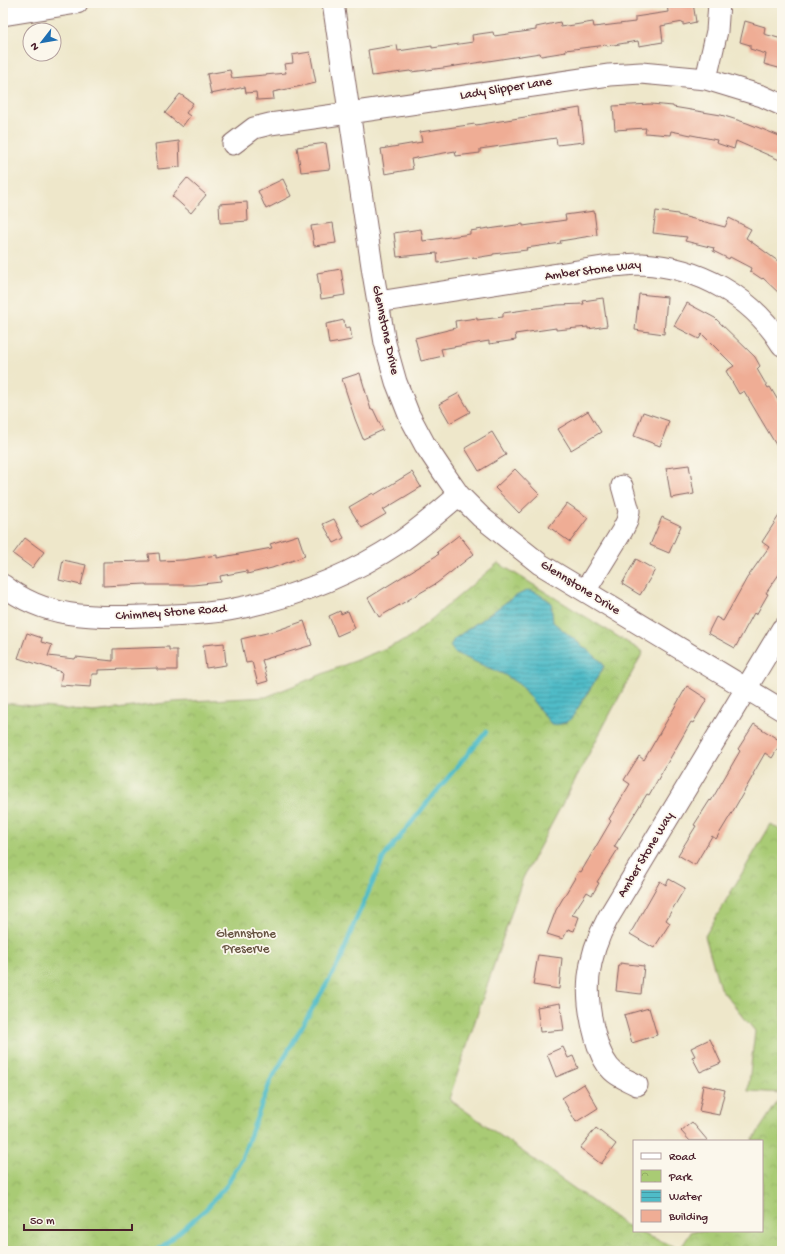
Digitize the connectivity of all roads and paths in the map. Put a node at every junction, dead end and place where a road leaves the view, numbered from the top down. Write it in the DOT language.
graph roads {
  1 [pos="77,3"];
  2 [pos="334,3"];
  3 [pos="719,3"];
  4 [pos="3,14"];
  5 [pos="706,79"];
  6 [pos="782,105"];
  7 [pos="349,113"];
  8 [pos="233,144"];
  9 [pos="378,302"];
  10 [pos="782,344"];
  11 [pos="622,486"];
  12 [pos="459,494"];
  13 [pos="3,585"];
  14 [pos="585,591"];
  15 [pos="782,629"];
  16 [pos="746,688"];
  17 [pos="782,710"];
  18 [pos="637,1085"];
  1 -- 4 [label="street"];
  2 -- 7 [label="street, Glennstone Drive"];
  3 -- 5 [label="street"];
  5 -- 6 [label="street, Lady Slipper Lane"];
  5 -- 7 [label="street, Lady Slipper Lane"];
  7 -- 8 [label="street, Lady Slipper Lane"];
  7 -- 9 [label="street, Glennstone Drive"];
  9 -- 10 [label="street, Amber Stone Way"];
  9 -- 12 [label="street, Glennstone Drive"];
  11 -- 14 [label="street"];
  12 -- 13 [label="street, Chimney Stone Road"];
  12 -- 14 [label="street, Glennstone Drive"];
  14 -- 16 [label="street, Glennstone Drive"];
  15 -- 16 [label="street, Amber Stone Way"];
  16 -- 17 [label="street, Glennstone Drive"];
  16 -- 18 [label="street, Amber Stone Way"];
}
